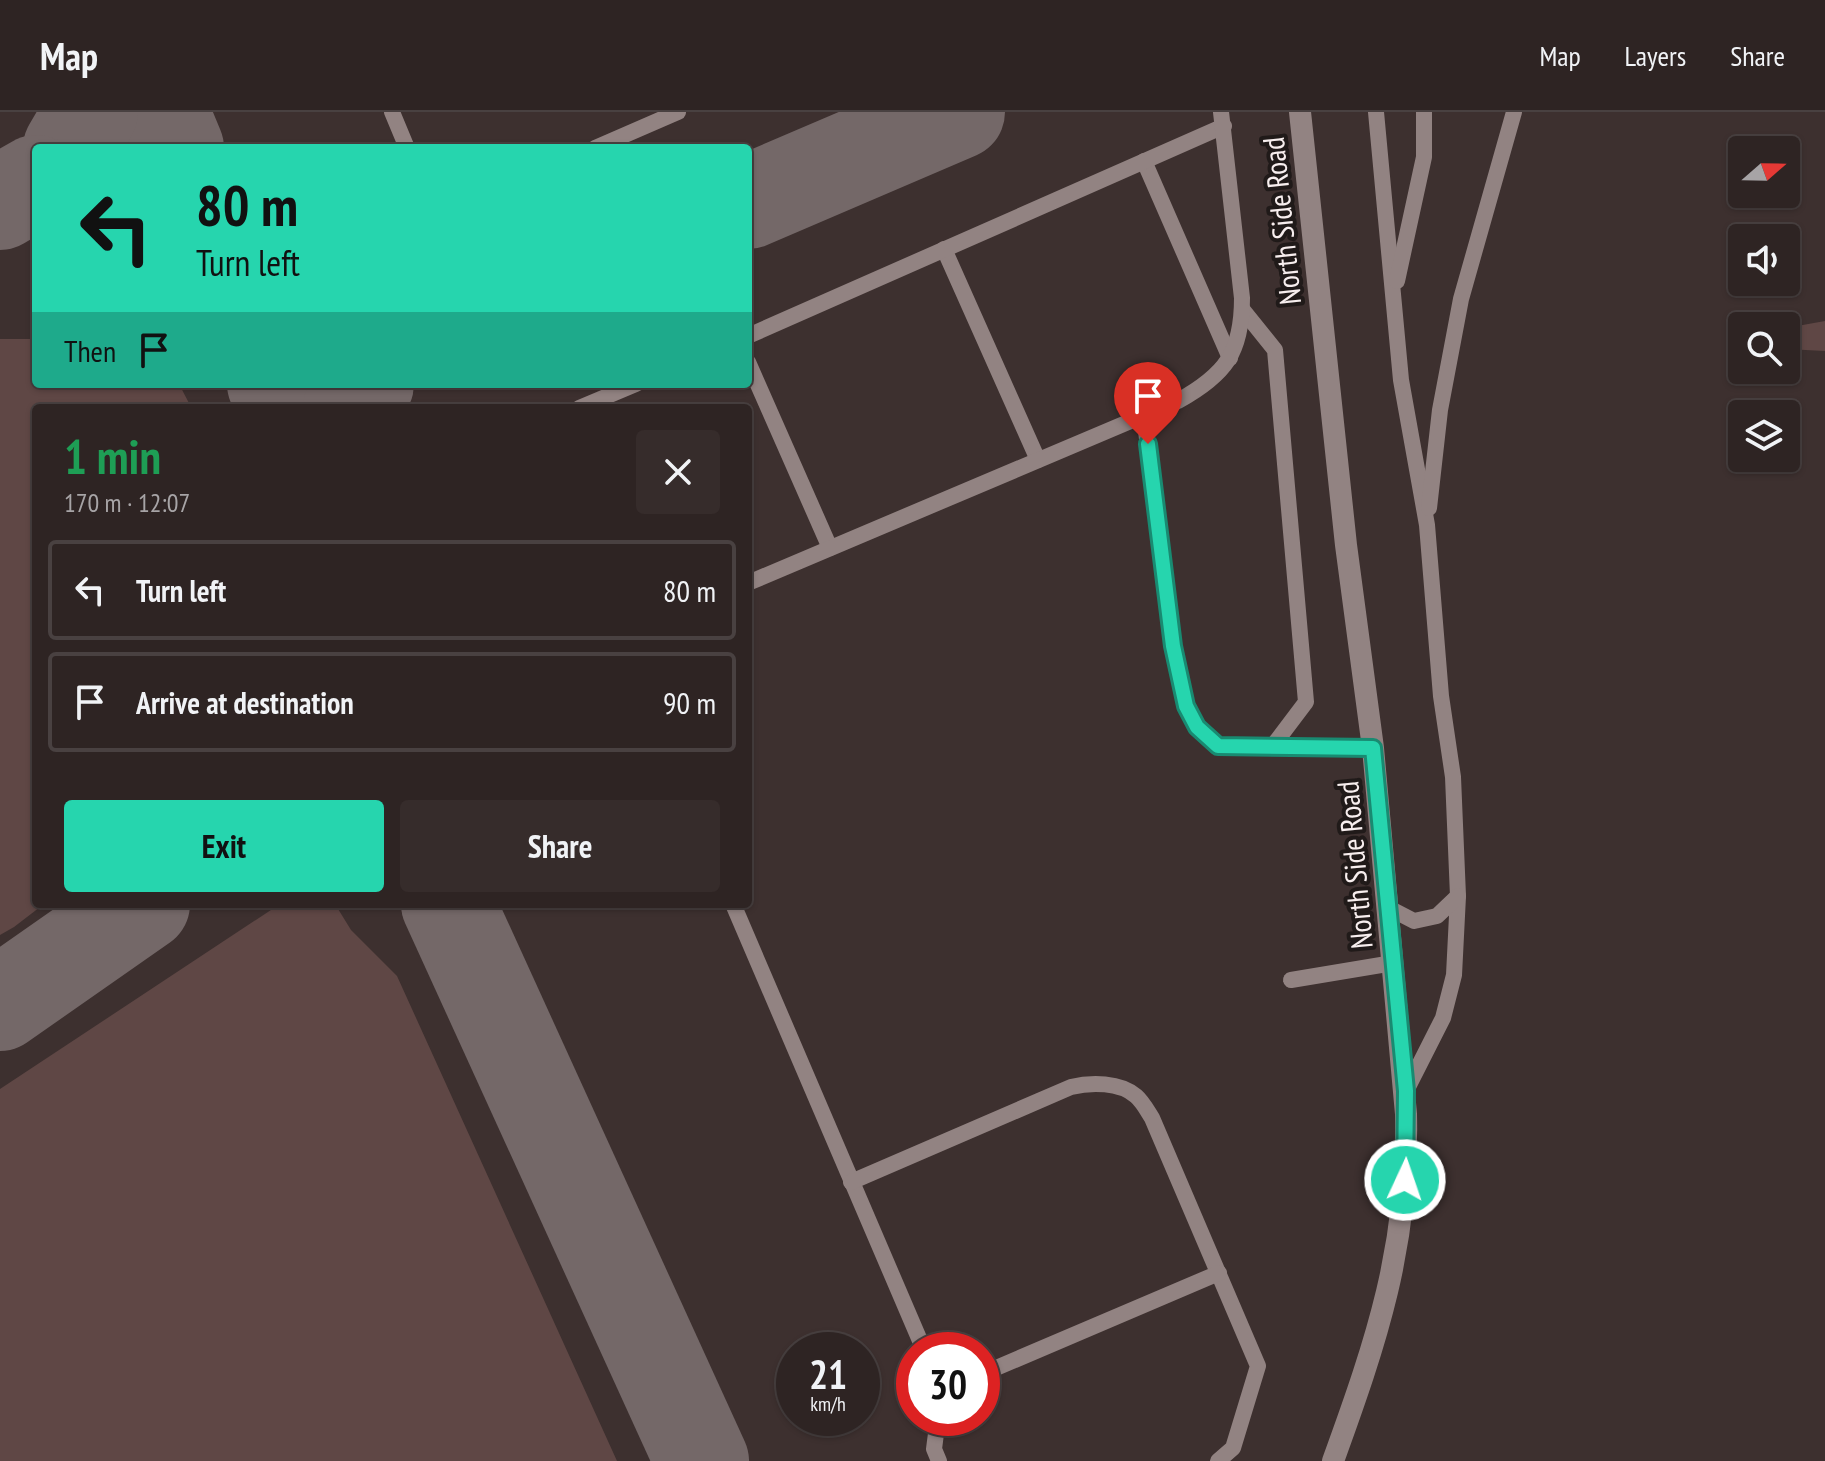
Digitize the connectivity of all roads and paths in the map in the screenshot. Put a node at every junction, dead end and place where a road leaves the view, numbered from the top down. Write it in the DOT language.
graph roads {
  1 [pos="392,112"];
  2 [pos="678,112"];
  3 [pos="1300,112"];
  4 [pos="1376,112"];
  5 [pos="1424,112"];
  6 [pos="1514,112"];
  7 [pos="1223,119"];
  8 [pos="405,144"];
  9 [pos="604,144"];
  10 [pos="1144,161"];
  11 [pos="944,249"];
  12 [pos="1393,298"];
  13 [pos="1242,309"];
  14 [pos="752,334"];
  15 [pos="1230,358"];
  16 [pos="752,371"];
  17 [pos="626,388"];
  18 [pos="588,404"];
  19 [pos="1144,415"];
  20 [pos="1038,460"];
  21 [pos="1427,525"];
  22 [pos="830,548"];
  23 [pos="752,581"];
  24 [pos="1272,747"];
  25 [pos="1373,748"];
  26 [pos="1458,896"];
  27 [pos="1387,907"];
  28 [pos="735,908"];
  29 [pos="1393,963"];
  30 [pos="1291,980"];
  31 [pos="1406,1091"];
  32 [pos="851,1182"];
  33 [pos="1219,1273"];
  34 [pos="916,1332"];
  35 [pos="1000,1366"];
  36 [pos="936,1436"];
  37 [pos="939,1461"];
  38 [pos="1218,1461"];
  39 [pos="1333,1461"];
  1 -- 8 [label="lane"];
  2 -- 9 [label="lane"];
  3 -- 25 [label="street, North Side Road"];
  4 -- 12 [label="lane"];
  5 -- 12 [label="lane"];
  6 -- 21 [label="lane"];
  7 -- 10 [label="lane"];
  7 -- 13 [label="lane"];
  10 -- 11 [label="lane"];
  10 -- 15 [label="lane"];
  11 -- 14 [label="lane"];
  11 -- 20 [label="lane"];
  12 -- 21 [label="lane"];
  13 -- 15 [label="lane"];
  13 -- 24 [label="lane"];
  15 -- 19 [label="lane"];
  16 -- 22 [label="lane"];
  17 -- 18 [label="lane"];
  19 -- 20 [label="lane"];
  19 -- 24 [label="lane"];
  20 -- 22 [label="lane"];
  21 -- 26 [label="lane"];
  22 -- 23 [label="lane"];
  24 -- 25 [label="lane"];
  25 -- 27 [label="street, North Side Road"];
  26 -- 27 [label="lane"];
  26 -- 31 [label="lane"];
  27 -- 29 [label="street, North Side Road"];
  28 -- 32 [label="lane"];
  29 -- 30 [label="lane"];
  29 -- 31 [label="street, North Side Road"];
  31 -- 39 [label="street, North Side Road"];
  32 -- 33 [label="lane"];
  32 -- 34 [label="lane"];
  33 -- 35 [label="lane"];
  33 -- 38 [label="lane"];
  36 -- 37 [label="lane"];
}
